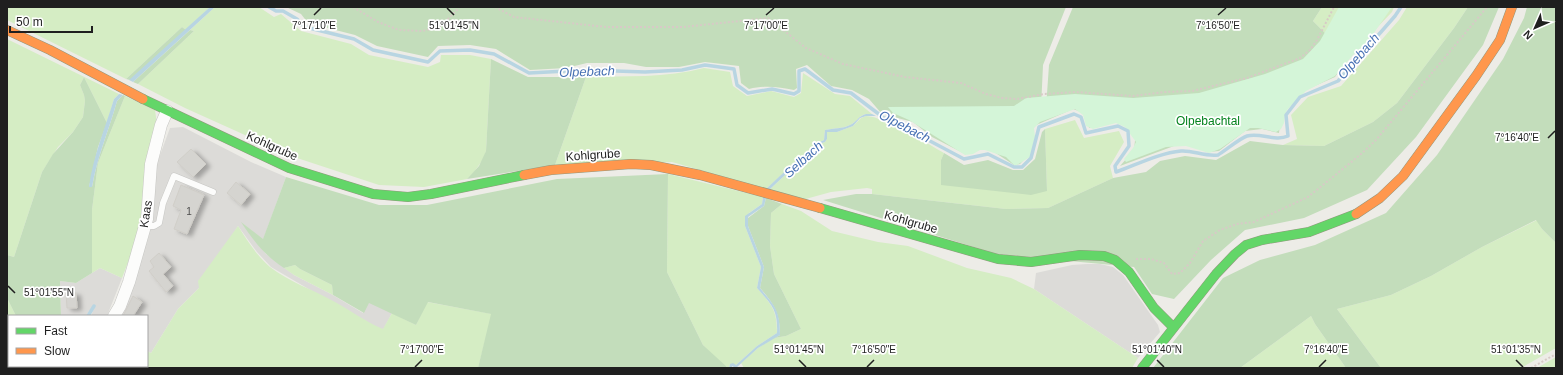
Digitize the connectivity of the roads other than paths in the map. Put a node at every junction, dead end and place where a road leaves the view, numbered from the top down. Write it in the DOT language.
graph roads {
  1 [pos="1512,7"];
  2 [pos="7,30"];
  3 [pos="167,111"];
  4 [pos="213,192"];
  5 [pos="145,226"];
  6 [pos="115,315"];
  7 [pos="1173,328"];
  8 [pos="1142,368"];
  1 -- 7 [label="street"];
  2 -- 3 [label="street, Kohlgrube"];
  3 -- 5 [label="street, Kaas"];
  3 -- 7 [label="street, Kohlgrube"];
  4 -- 5 [label="lane"];
  5 -- 6 [label="street, Kaas"];
  7 -- 8 [label="street"];
}
